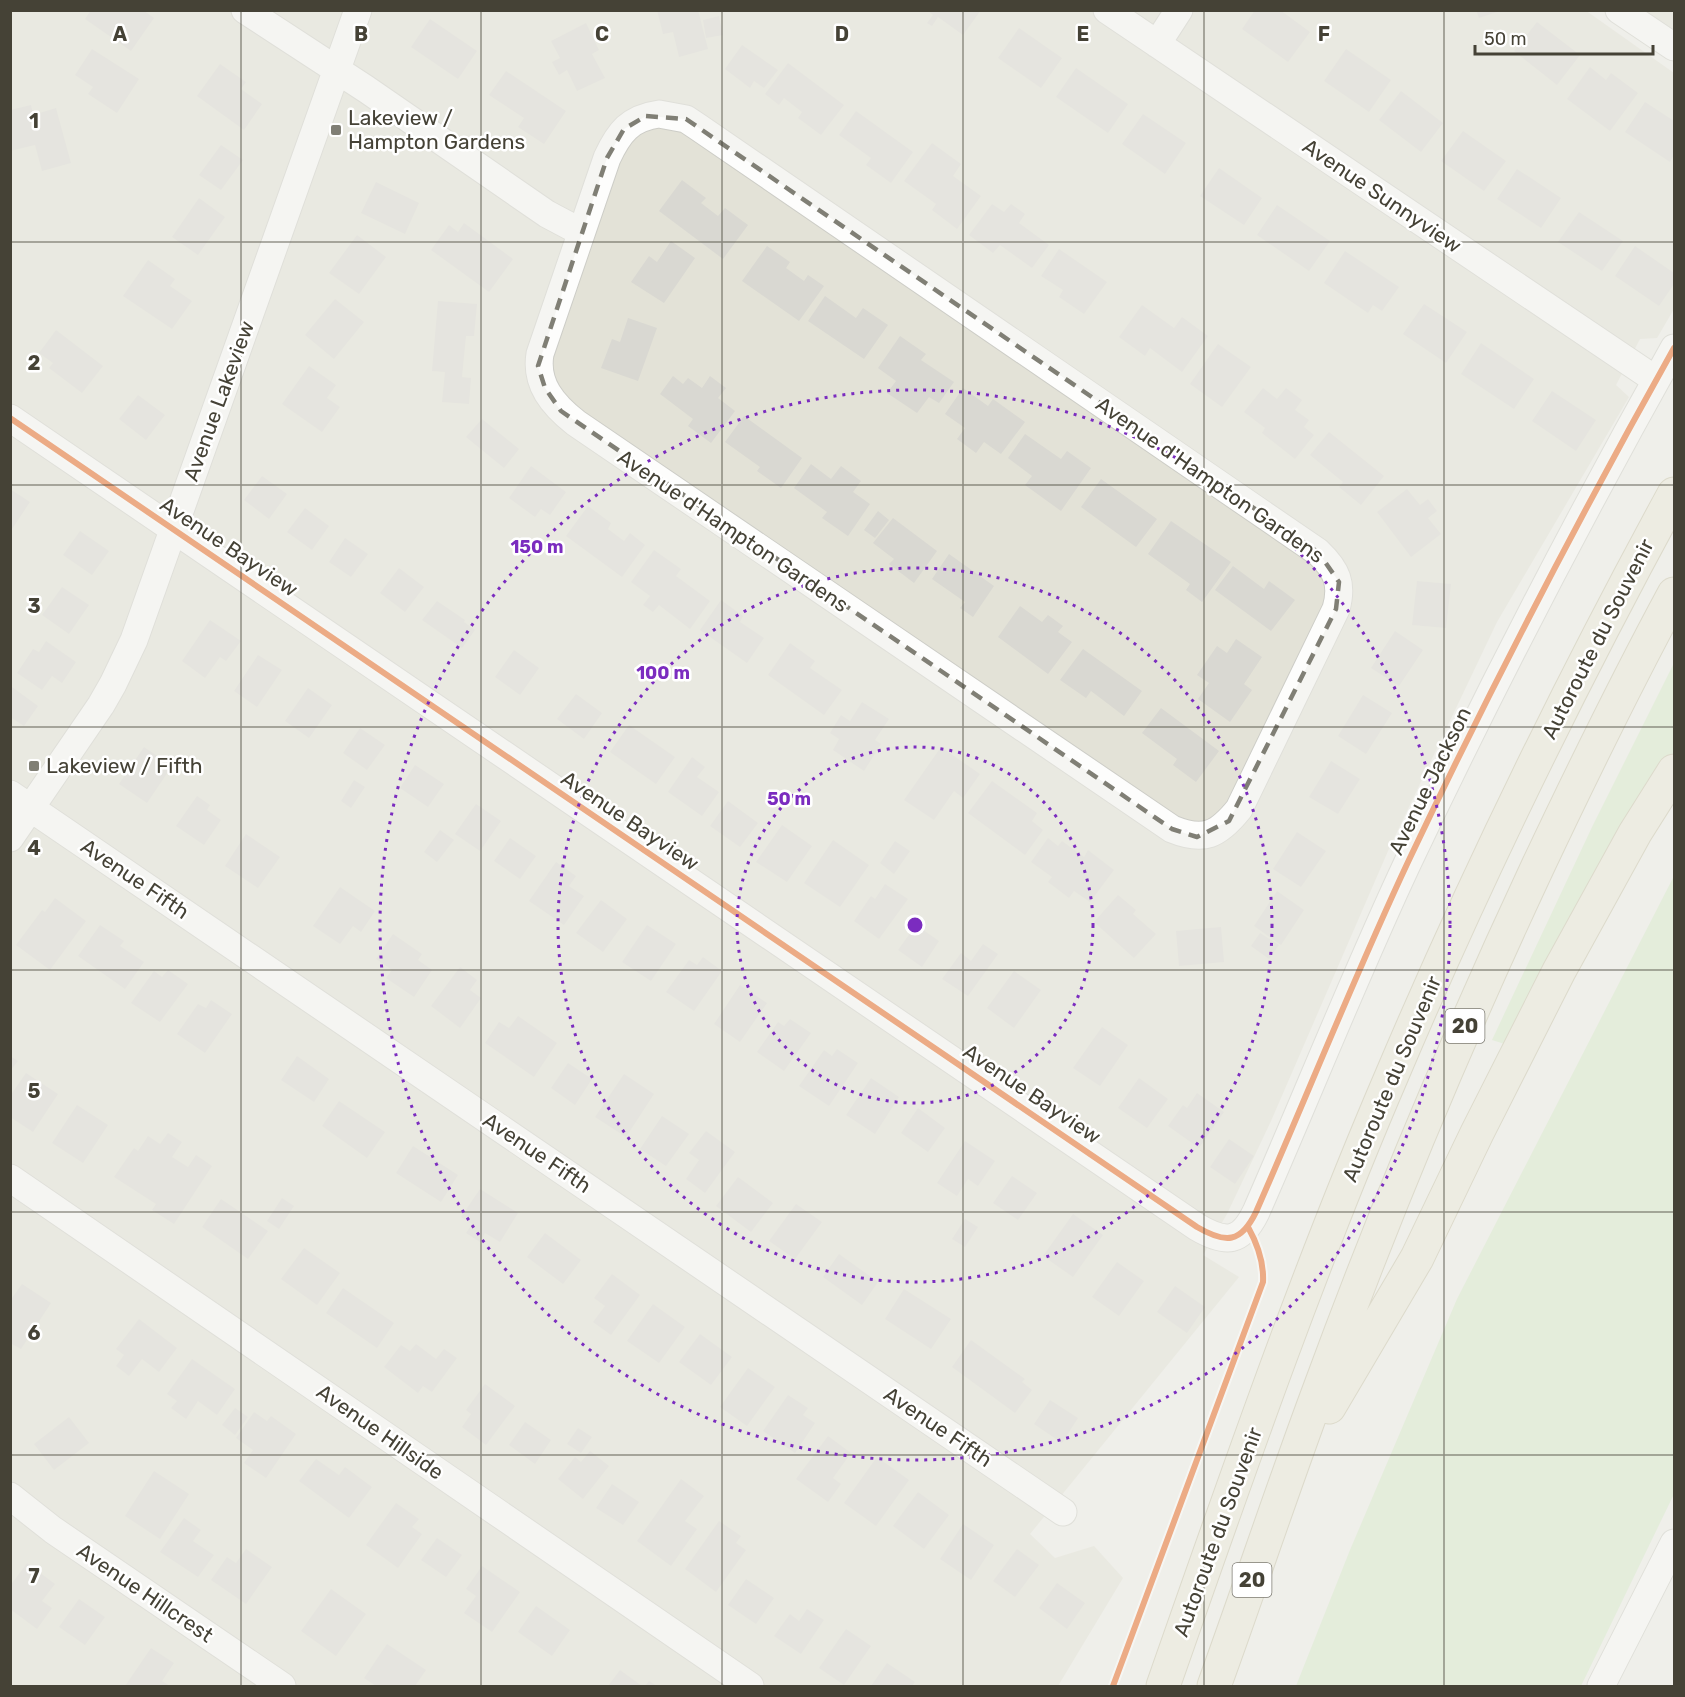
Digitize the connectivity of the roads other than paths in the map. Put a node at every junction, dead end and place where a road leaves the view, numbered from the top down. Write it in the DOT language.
graph roads {
  1 [pos="246,10"];
  2 [pos="358,10"];
  3 [pos="1107,10"];
  4 [pos="1179,10"];
  5 [pos="1619,10"];
  6 [pos="1156,44"];
  7 [pos="1674,47"];
  8 [pos="337,69"];
  9 [pos="581,232"];
  10 [pos="1674,348"];
  11 [pos="1656,380"];
  12 [pos="10,418"];
  13 [pos="1674,494"];
  14 [pos="173,528"];
  15 [pos="1674,594"];
  16 [pos="1674,771"];
  17 [pos="21,801"];
  18 [pos="10,838"];
  19 [pos="10,1178"];
  20 [pos="1236,1237"];
  21 [pos="1290,1473"];
  22 [pos="10,1496"];
  23 [pos="1063,1512"];
  24 [pos="1674,1543"];
  25 [pos="282,1686"];
  26 [pos="750,1686"];
  27 [pos="1163,1686"];
  28 [pos="1215,1686"];
  29 [pos="1601,1686"];
  1 -- 8 [label="street"];
  2 -- 8 [label="street, Avenue Lakeview"];
  3 -- 6 [label="street, Avenue Sunnyview"];
  4 -- 6 [label="street"];
  5 -- 7 [label="street"];
  6 -- 11 [label="street, Avenue Sunnyview"];
  8 -- 9 [label="street"];
  8 -- 14 [label="street, Avenue Lakeview"];
  9 -- 9 [label="street, Avenue d'Hampton Gardens"];
  10 -- 11 [label="street, Avenue Jackson"];
  11 -- 20 [label="street, Avenue Jackson"];
  12 -- 14 [label="street, Avenue Bayview"];
  13 -- 27 [label="highway, Autoroute du Souvenir / 20"];
  14 -- 17 [label="street, Avenue Lakeview"];
  14 -- 20 [label="street, Avenue Bayview"];
  15 -- 21 [label="highway, 20"];
  16 -- 21 [label="highway"];
  17 -- 18 [label="street, Avenue Lakeview"];
  17 -- 23 [label="street, Avenue Fifth"];
  19 -- 26 [label="street, Avenue Hillside"];
  21 -- 28 [label="highway, 20"];
  22 -- 25 [label="street, Avenue Hillcrest"];
  24 -- 29 [label="street"];
}
